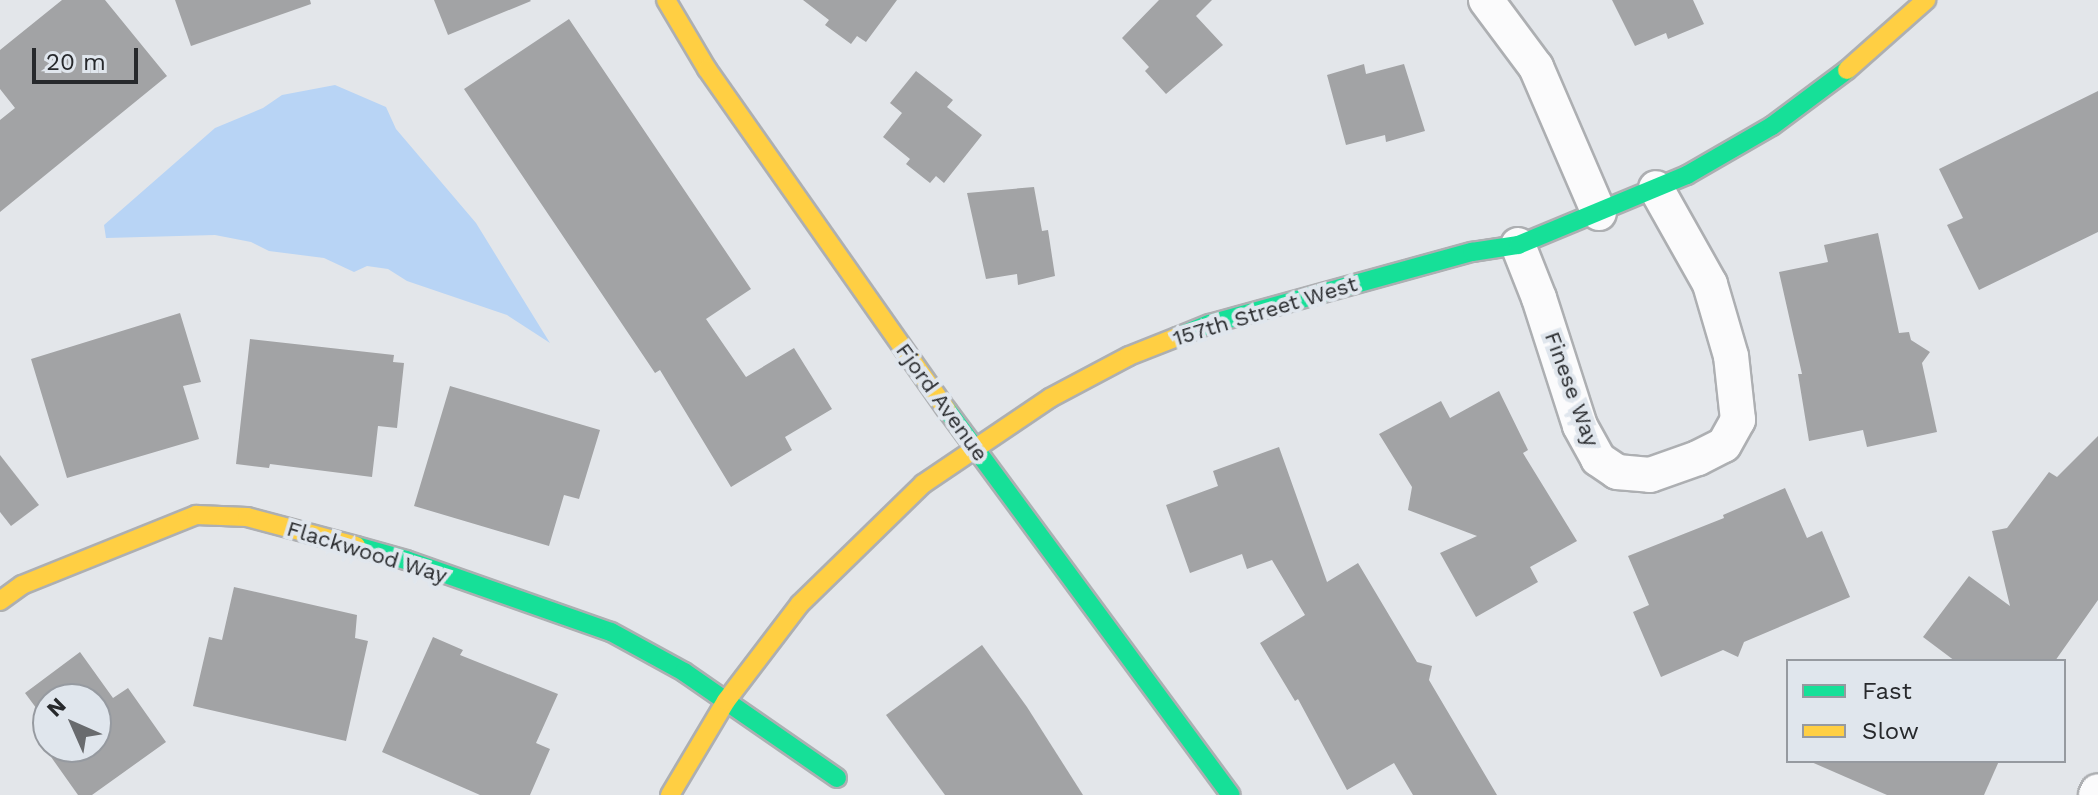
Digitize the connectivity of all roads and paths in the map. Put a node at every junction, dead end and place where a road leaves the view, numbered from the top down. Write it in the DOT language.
graph roads {
  1 [pos="666,0"];
  2 [pos="1486,0"];
  3 [pos="1926,0"];
  4 [pos="1656,188"];
  5 [pos="1599,213"];
  6 [pos="1518,245"];
  7 [pos="976,446"];
  8 [pos="0,601"];
  9 [pos="726,701"];
  10 [pos="837,778"];
  11 [pos="670,795"];
  12 [pos="1231,795"];
  1 -- 7 [label="street, Fjord Avenue"];
  2 -- 5 [label="street"];
  3 -- 4 [label="street, 157th Street West"];
  4 -- 5 [label="street, 157th Street West"];
  4 -- 6 [label="street, Finese Way"];
  5 -- 6 [label="street, 157th Street West"];
  6 -- 7 [label="street, 157th Street West"];
  7 -- 9 [label="street, 157th Street West"];
  7 -- 12 [label="street, Fjord Avenue"];
  8 -- 9 [label="street, Flackwood Way"];
  9 -- 10 [label="street, Flackwood Way"];
  9 -- 11 [label="street, 157th Street West"];
}
